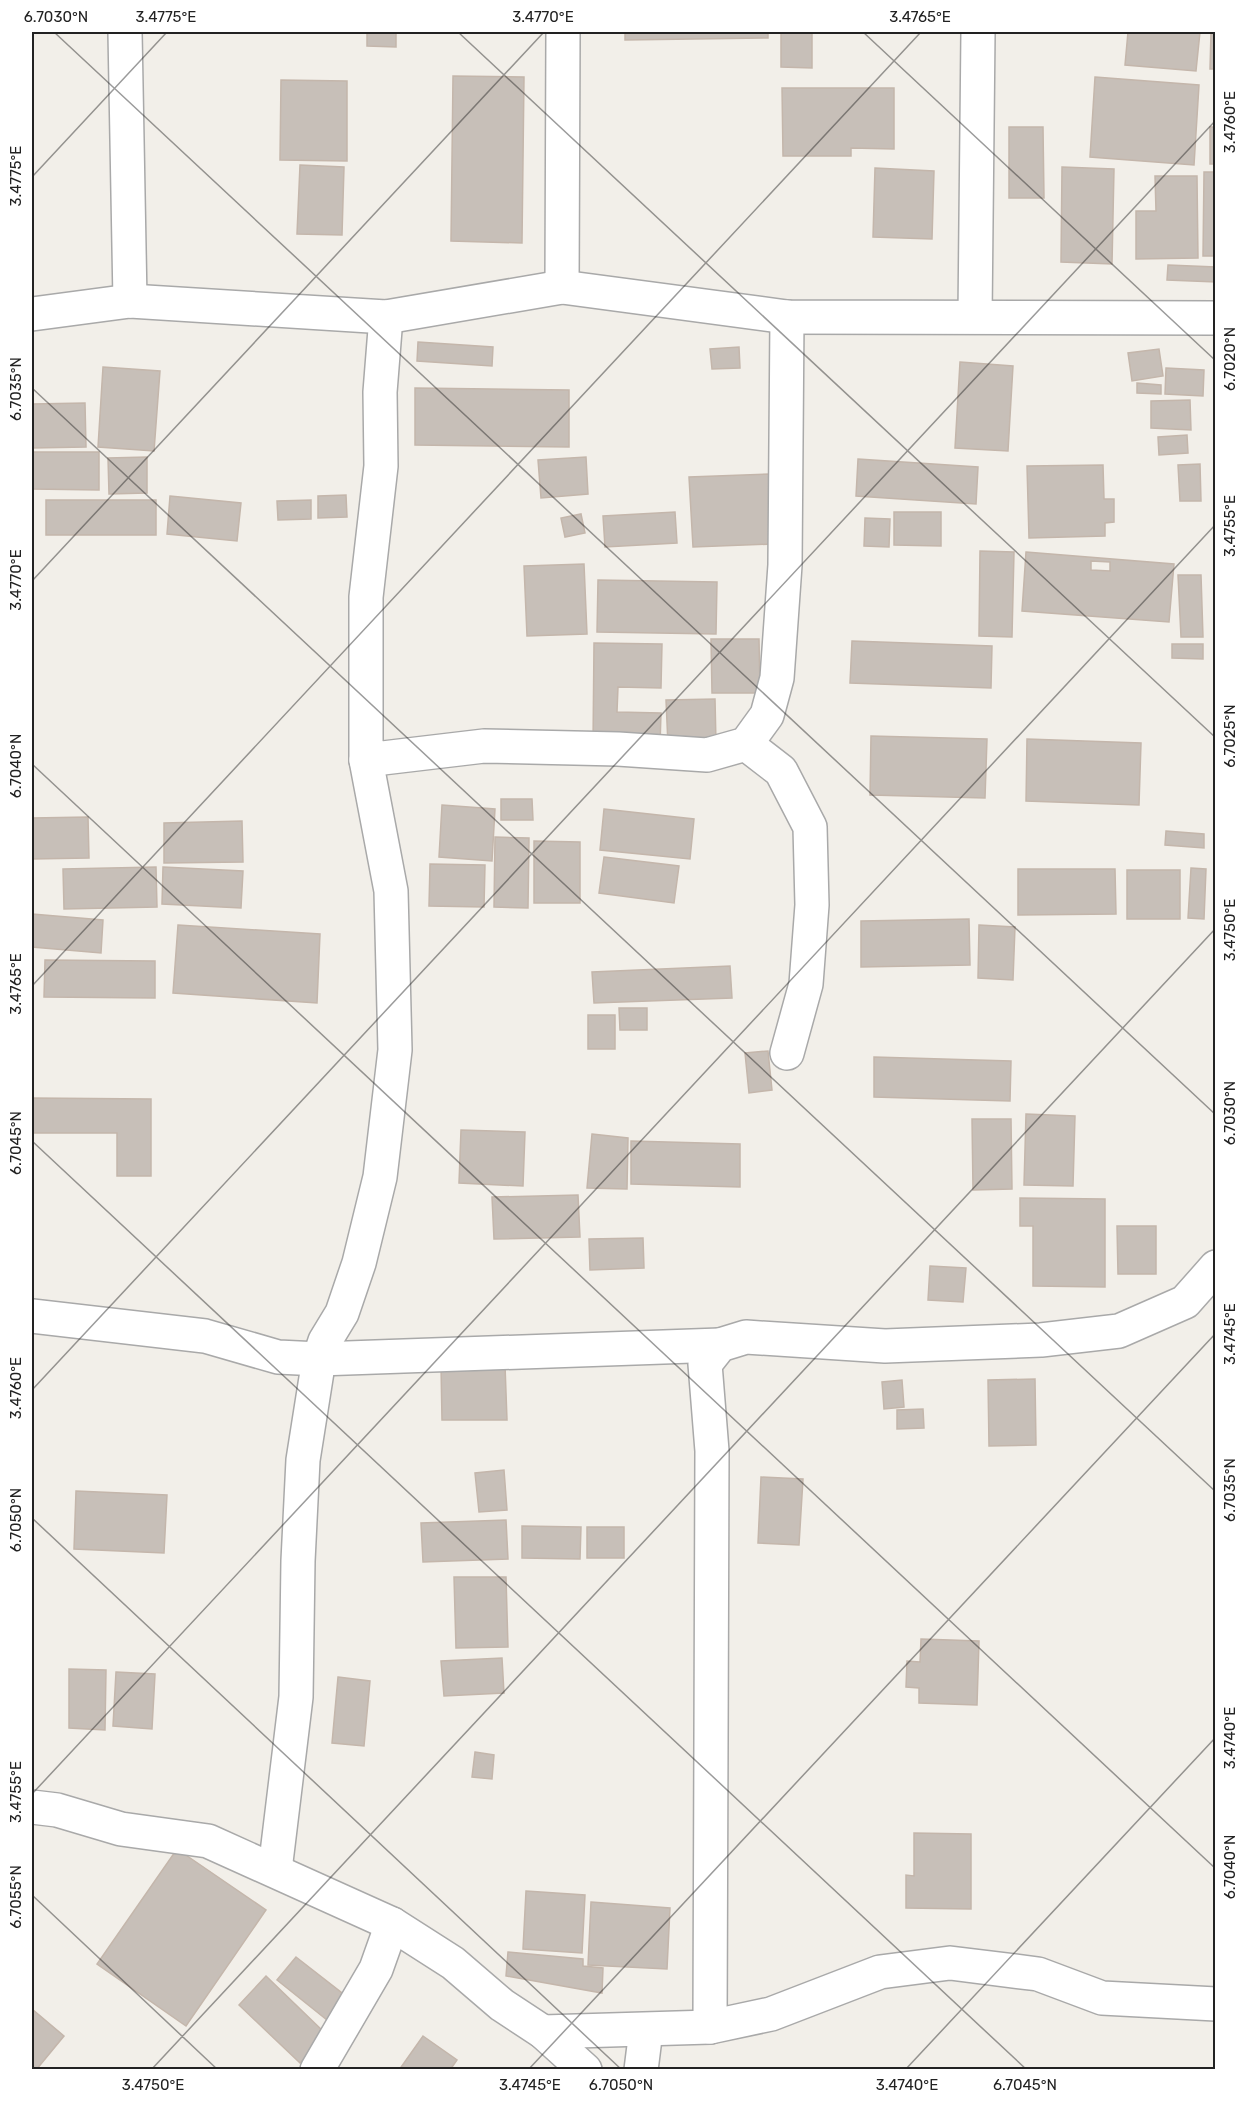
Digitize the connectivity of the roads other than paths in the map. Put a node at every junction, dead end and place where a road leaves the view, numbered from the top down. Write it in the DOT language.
graph roads {
  1 [pos="125,32"];
  2 [pos="563,32"];
  3 [pos="978,32"];
  4 [pos="562,286"];
  5 [pos="130,300"];
  6 [pos="32,314"];
  7 [pos="975,316"];
  8 [pos="386,317"];
  9 [pos="787,317"];
  10 [pos="1215,318"];
  11 [pos="746,744"];
  12 [pos="366,760"];
  13 [pos="787,1053"];
  14 [pos="1215,1267"];
  15 [pos="32,1316"];
  16 [pos="720,1345"];
  17 [pos="319,1359"];
  18 [pos="32,1807"];
  19 [pos="274,1869"];
  20 [pos="392,1924"];
  21 [pos="1215,2004"];
  22 [pos="710,2027"];
  23 [pos="646,2030"];
  24 [pos="543,2032"];
  25 [pos="317,2070"];
  26 [pos="585,2070"];
  27 [pos="642,2070"];
  1 -- 5 [label="street"];
  2 -- 4 [label="street"];
  3 -- 7 [label="street"];
  4 -- 8 [label="street"];
  4 -- 9 [label="street"];
  5 -- 6 [label="street"];
  5 -- 8 [label="street"];
  7 -- 9 [label="street"];
  7 -- 10 [label="street"];
  8 -- 12 [label="street"];
  9 -- 11 [label="street"];
  11 -- 12 [label="street"];
  11 -- 13 [label="street"];
  12 -- 17 [label="street"];
  14 -- 16 [label="street"];
  15 -- 17 [label="street"];
  16 -- 17 [label="street"];
  16 -- 22 [label="street"];
  17 -- 19 [label="street"];
  18 -- 19 [label="street"];
  19 -- 20 [label="street"];
  20 -- 24 [label="street"];
  20 -- 25 [label="street"];
  21 -- 22 [label="street"];
  22 -- 23 [label="street"];
  23 -- 24 [label="street"];
  23 -- 27 [label="street"];
  24 -- 26 [label="street"];
}
